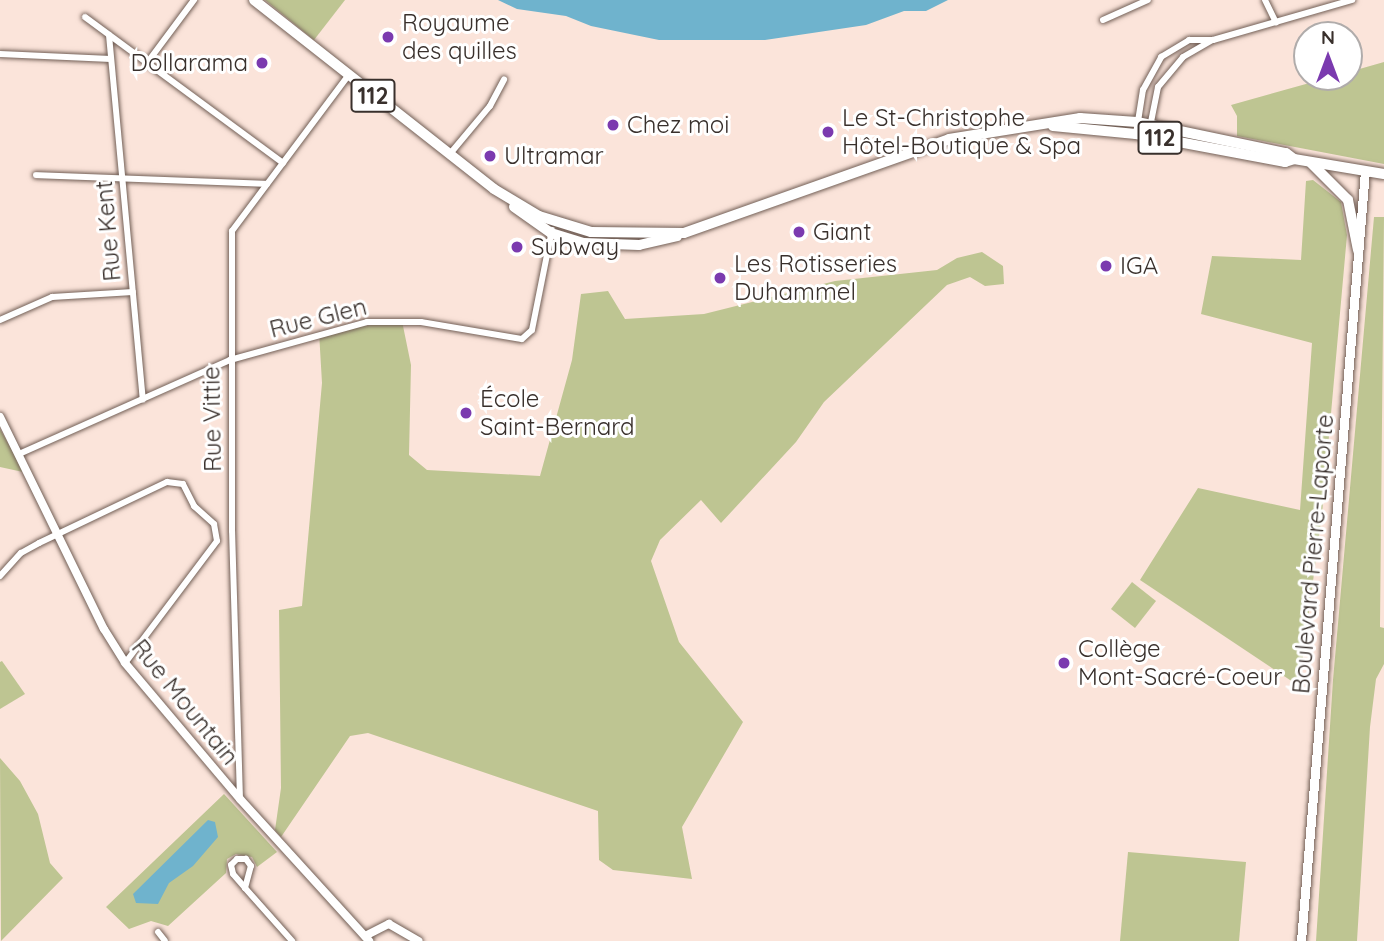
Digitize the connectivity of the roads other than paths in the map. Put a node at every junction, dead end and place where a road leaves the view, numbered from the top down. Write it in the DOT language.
graph roads {
  1 [pos="194,0"];
  2 [pos="254,0"];
  3 [pos="1149,0"];
  4 [pos="1265,0"];
  5 [pos="1352,0"];
  6 [pos="85,17"];
  7 [pos="1103,20"];
  8 [pos="1276,23"];
  9 [pos="109,35"];
  10 [pos="1213,40"];
  11 [pos="0,54"];
  12 [pos="111,59"];
  13 [pos="147,63"];
  14 [pos="348,76"];
  15 [pos="504,80"];
  16 [pos="1147,80"];
  17 [pos="1158,87"];
  18 [pos="1137,122"];
  19 [pos="1151,125"];
  20 [pos="1024,126"];
  21 [pos="1136,134"];
  22 [pos="1147,136"];
  23 [pos="449,155"];
  24 [pos="1294,159"];
  25 [pos="1309,161"];
  26 [pos="283,163"];
  27 [pos="1365,171"];
  28 [pos="1384,174"];
  29 [pos="36,176"];
  30 [pos="122,179"];
  31 [pos="267,184"];
  32 [pos="552,227"];
  33 [pos="1358,250"];
  34 [pos="133,292"];
  35 [pos="0,320"];
  36 [pos="230,360"];
  37 [pos="143,399"];
  38 [pos="0,417"];
  39 [pos="19,454"];
  40 [pos="57,537"];
  41 [pos="1,572"];
  42 [pos="125,663"];
  43 [pos="240,799"];
  44 [pos="246,888"];
  45 [pos="158,932"];
  46 [pos="364,939"];
  47 [pos="165,941"];
  48 [pos="292,941"];
  49 [pos="419,941"];
  50 [pos="1301,941"];
  1 -- 13 [label="street"];
  2 -- 14 [label="main road, 112"];
  3 -- 7 [label="street"];
  4 -- 8 [label="street"];
  5 -- 8 [label="street"];
  6 -- 9 [label="street"];
  8 -- 10 [label="street"];
  9 -- 12 [label="street, Rue Kent"];
  9 -- 13 [label="street"];
  10 -- 16 [label="street"];
  10 -- 17 [label="street"];
  11 -- 12 [label="street"];
  12 -- 30 [label="street, Rue Kent"];
  13 -- 26 [label="street"];
  14 -- 23 [label="main road, 112"];
  14 -- 26 [label="street, Rue Vittie"];
  15 -- 23 [label="street"];
  16 -- 17 [label="street"];
  16 -- 18 [label="street"];
  17 -- 19 [label="street"];
  18 -- 19 [label="main road, 112"];
  18 -- 20 [label="main road, 112"];
  18 -- 21 [label="street"];
  19 -- 22 [label="street"];
  19 -- 24 [label="main road, 112"];
  20 -- 21 [label="main road, 112"];
  20 -- 32 [label="main road, 112"];
  21 -- 22 [label="main road, 112"];
  22 -- 24 [label="main road, 112"];
  23 -- 32 [label="main road, 112"];
  24 -- 25 [label="main road, 112"];
  25 -- 27 [label="main road, 112"];
  25 -- 33 [label="main road"];
  26 -- 31 [label="street, Rue Vittie"];
  27 -- 28 [label="main road, 112"];
  27 -- 33 [label="main road, Boulevard Pierre-Laporte"];
  29 -- 30 [label="street"];
  30 -- 31 [label="street"];
  30 -- 34 [label="street, Rue Kent"];
  31 -- 36 [label="street, Rue Vittie"];
  32 -- 36 [label="street, Rue Glen"];
  33 -- 50 [label="main road, Boulevard Pierre-Laporte"];
  34 -- 35 [label="street"];
  34 -- 37 [label="street, Rue Kent"];
  36 -- 37 [label="street, Rue Glen"];
  36 -- 43 [label="street, Rue Vittie"];
  37 -- 39 [label="street, Rue Glen"];
  38 -- 39 [label="street, Rue Mountain"];
  39 -- 40 [label="street, Rue Mountain"];
  40 -- 41 [label="street"];
  40 -- 42 [label="street, Rue Mountain"];
  40 -- 42 [label="street"];
  42 -- 43 [label="street, Rue Mountain"];
  43 -- 46 [label="street, Rue Mountain"];
  44 -- 44 [label="street"];
  44 -- 48 [label="street"];
  45 -- 47 [label="street"];
  46 -- 49 [label="street"];
}
